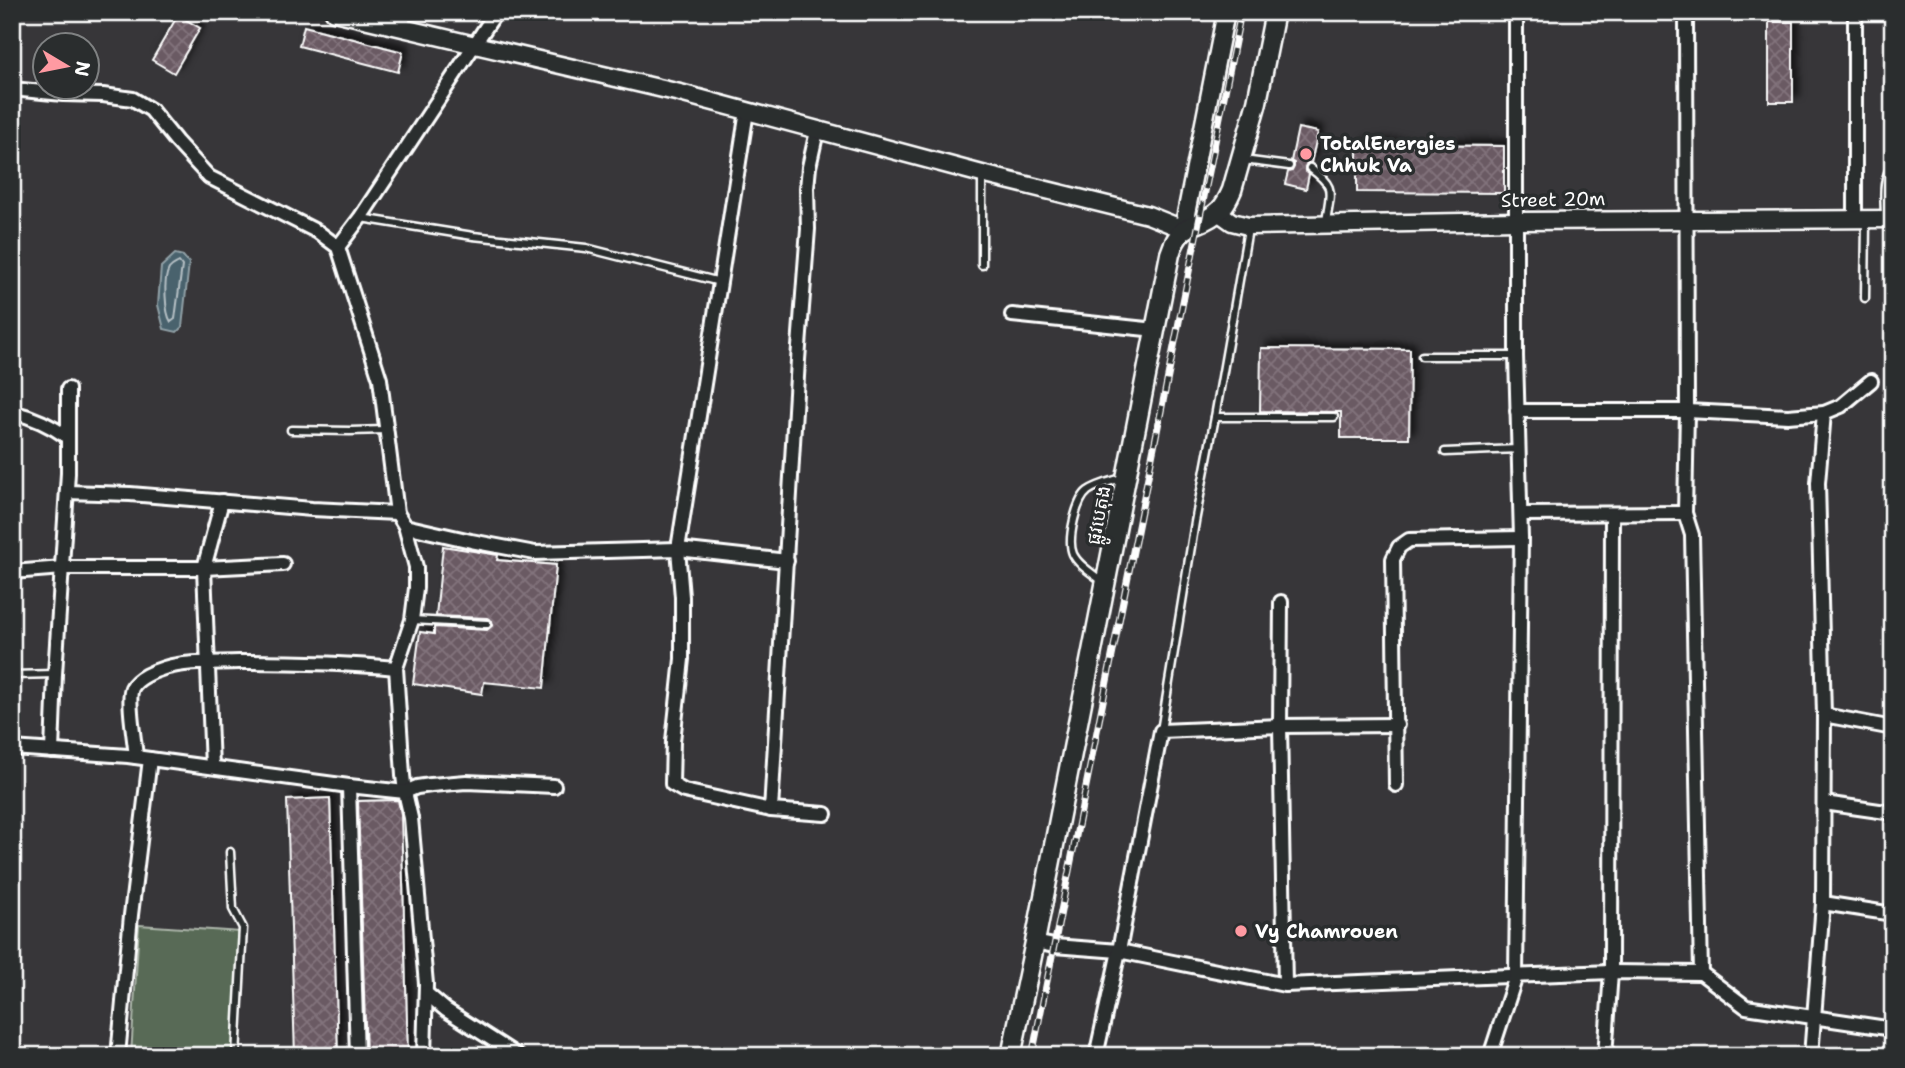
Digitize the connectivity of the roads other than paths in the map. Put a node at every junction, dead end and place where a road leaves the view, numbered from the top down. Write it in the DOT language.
graph roads {
  1 [pos="334,12"];
  2 [pos="496,12"];
  3 [pos="1226,12"];
  4 [pos="1275,12"];
  5 [pos="1516,12"];
  6 [pos="1686,12"];
  7 [pos="1855,12"];
  8 [pos="403,20"];
  9 [pos="475,46"];
  10 [pos="12,89"];
  11 [pos="747,111"];
  12 [pos="817,131"];
  13 [pos="1242,160"];
  14 [pos="1893,165"];
  15 [pos="1289,166"];
  16 [pos="1310,168"];
  17 [pos="982,174"];
  18 [pos="1218,212"];
  19 [pos="360,218"];
  20 [pos="1686,219"];
  21 [pos="1860,219"];
  22 [pos="1889,219"];
  23 [pos="1516,220"];
  24 [pos="1325,224"];
  25 [pos="1248,226"];
  26 [pos="1183,229"];
  27 [pos="338,247"];
  28 [pos="982,265"];
  29 [pos="720,282"];
  30 [pos="1865,298"];
  31 [pos="1012,315"];
  32 [pos="1156,330"];
  33 [pos="1423,356"];
  34 [pos="1516,356"];
  35 [pos="1871,381"];
  36 [pos="68,389"];
  37 [pos="1517,411"];
  38 [pos="1687,411"];
  39 [pos="12,412"];
  40 [pos="1824,413"];
  41 [pos="1215,417"];
  42 [pos="1334,417"];
  43 [pos="290,430"];
  44 [pos="385,430"];
  45 [pos="67,437"];
  46 [pos="1518,449"];
  47 [pos="1445,452"];
  48 [pos="1127,477"];
  49 [pos="67,492"];
  50 [pos="222,501"];
  51 [pos="397,513"];
  52 [pos="1685,513"];
  53 [pos="1521,514"];
  54 [pos="1612,514"];
  55 [pos="405,526"];
  56 [pos="1521,538"];
  57 [pos="678,549"];
  58 [pos="787,561"];
  59 [pos="282,564"];
  60 [pos="63,568"];
  61 [pos="204,568"];
  62 [pos="12,572"];
  63 [pos="1105,584"];
  64 [pos="1281,601"];
  65 [pos="412,620"];
  66 [pos="487,624"];
  67 [pos="206,663"];
  68 [pos="396,668"];
  69 [pos="55,674"];
  70 [pos="12,675"];
  71 [pos="1824,715"];
  72 [pos="1397,725"];
  73 [pos="1280,726"];
  74 [pos="1893,728"];
  75 [pos="1161,731"];
  76 [pos="12,747"];
  77 [pos="52,751"];
  78 [pos="143,758"];
  79 [pos="212,767"];
  80 [pos="1396,785"];
  81 [pos="349,786"];
  82 [pos="554,786"];
  83 [pos="405,792"];
  84 [pos="1824,803"];
  85 [pos="771,810"];
  86 [pos="1893,813"];
  87 [pos="825,814"];
  88 [pos="230,852"];
  89 [pos="1823,903"];
  90 [pos="1893,914"];
  91 [pos="1035,942"];
  92 [pos="1119,950"];
  93 [pos="1611,972"];
  94 [pos="1701,973"];
  95 [pos="1516,976"];
  96 [pos="1285,985"];
  97 [pos="426,993"];
  98 [pos="1814,1016"];
  99 [pos="1893,1029"];
  100 [pos="118,1056"];
  101 [pos="236,1056"];
  102 [pos="357,1056"];
  103 [pos="424,1056"];
  104 [pos="518,1056"];
  105 [pos="1011,1056"];
  106 [pos="1096,1056"];
  107 [pos="1490,1056"];
  108 [pos="1605,1056"];
  109 [pos="1811,1056"];
  1 -- 8 [label="street"];
  2 -- 9 [label="street"];
  3 -- 26 [label="street"];
  4 -- 13 [label="main road"];
  5 -- 23 [label="street"];
  6 -- 20 [label="street"];
  7 -- 21 [label="street"];
  8 -- 9 [label="street"];
  9 -- 11 [label="street"];
  9 -- 19 [label="street"];
  10 -- 27 [label="street"];
  11 -- 12 [label="street"];
  11 -- 29 [label="street"];
  12 -- 17 [label="street"];
  12 -- 58 [label="street"];
  13 -- 15 [label="lane"];
  13 -- 18 [label="main road"];
  14 -- 22 [label="lane"];
  16 -- 24 [label="lane"];
  17 -- 26 [label="street"];
  17 -- 28 [label="lane"];
  18 -- 25 [label="street, Street 20m"];
  18 -- 26 [label="main road"];
  19 -- 27 [label="street"];
  19 -- 29 [label="lane"];
  20 -- 21 [label="street, Street 20m"];
  20 -- 23 [label="street, Street 20m"];
  20 -- 38 [label="street"];
  21 -- 22 [label="street, Street 20m"];
  21 -- 30 [label="lane"];
  23 -- 24 [label="street, Street 20m"];
  23 -- 34 [label="street"];
  24 -- 25 [label="street, Street 20m"];
  25 -- 41 [label="lane"];
  26 -- 32 [label="main road, ផ្លូវបេតុង"];
  27 -- 44 [label="street"];
  29 -- 57 [label="street"];
  31 -- 32 [label="street"];
  32 -- 48 [label="main road, ផ្លូវបេតុង"];
  33 -- 34 [label="lane"];
  34 -- 37 [label="street"];
  35 -- 40 [label="street"];
  36 -- 45 [label="street"];
  37 -- 38 [label="street"];
  37 -- 46 [label="street"];
  38 -- 40 [label="street"];
  38 -- 52 [label="street"];
  39 -- 45 [label="street"];
  40 -- 71 [label="street"];
  41 -- 42 [label="lane"];
  41 -- 75 [label="lane"];
  43 -- 44 [label="lane"];
  44 -- 51 [label="street"];
  45 -- 49 [label="street"];
  46 -- 47 [label="lane"];
  46 -- 53 [label="street"];
  48 -- 63 [label="main road, ផ្លូវបេតុង"];
  48 -- 63 [label="lane"];
  49 -- 50 [label="street"];
  49 -- 60 [label="street"];
  50 -- 51 [label="street"];
  50 -- 61 [label="street"];
  51 -- 55 [label="street"];
  52 -- 54 [label="street"];
  52 -- 94 [label="street"];
  53 -- 54 [label="street"];
  53 -- 56 [label="street"];
  54 -- 93 [label="street"];
  55 -- 57 [label="street"];
  55 -- 65 [label="street"];
  56 -- 72 [label="street"];
  56 -- 95 [label="street"];
  57 -- 58 [label="street"];
  57 -- 85 [label="street"];
  58 -- 85 [label="street"];
  59 -- 61 [label="street"];
  60 -- 61 [label="street"];
  60 -- 62 [label="street"];
  60 -- 69 [label="street"];
  61 -- 67 [label="street"];
  63 -- 91 [label="main road, ផ្លូវបេតុង"];
  64 -- 73 [label="street"];
  65 -- 66 [label="lane"];
  65 -- 68 [label="street"];
  67 -- 68 [label="street"];
  67 -- 78 [label="street"];
  67 -- 79 [label="street"];
  68 -- 83 [label="street"];
  69 -- 70 [label="lane"];
  69 -- 77 [label="street"];
  71 -- 74 [label="street"];
  71 -- 84 [label="street"];
  72 -- 73 [label="street"];
  72 -- 80 [label="street"];
  73 -- 75 [label="street"];
  73 -- 96 [label="street"];
  75 -- 92 [label="street"];
  76 -- 77 [label="street"];
  77 -- 78 [label="street"];
  78 -- 79 [label="street"];
  78 -- 100 [label="street"];
  79 -- 81 [label="street"];
  81 -- 83 [label="street"];
  81 -- 102 [label="street"];
  82 -- 83 [label="street"];
  83 -- 97 [label="street"];
  84 -- 86 [label="street"];
  84 -- 89 [label="street"];
  85 -- 87 [label="street"];
  88 -- 101 [label="lane"];
  89 -- 90 [label="street"];
  89 -- 98 [label="street"];
  91 -- 92 [label="street"];
  91 -- 105 [label="main road, ផ្លូវបេតុង"];
  92 -- 96 [label="street"];
  92 -- 106 [label="street"];
  93 -- 94 [label="street"];
  93 -- 95 [label="street"];
  93 -- 108 [label="street"];
  94 -- 98 [label="street"];
  95 -- 96 [label="street"];
  95 -- 107 [label="street"];
  97 -- 103 [label="street"];
  97 -- 104 [label="street"];
  98 -- 99 [label="street"];
  98 -- 109 [label="street"];
}
